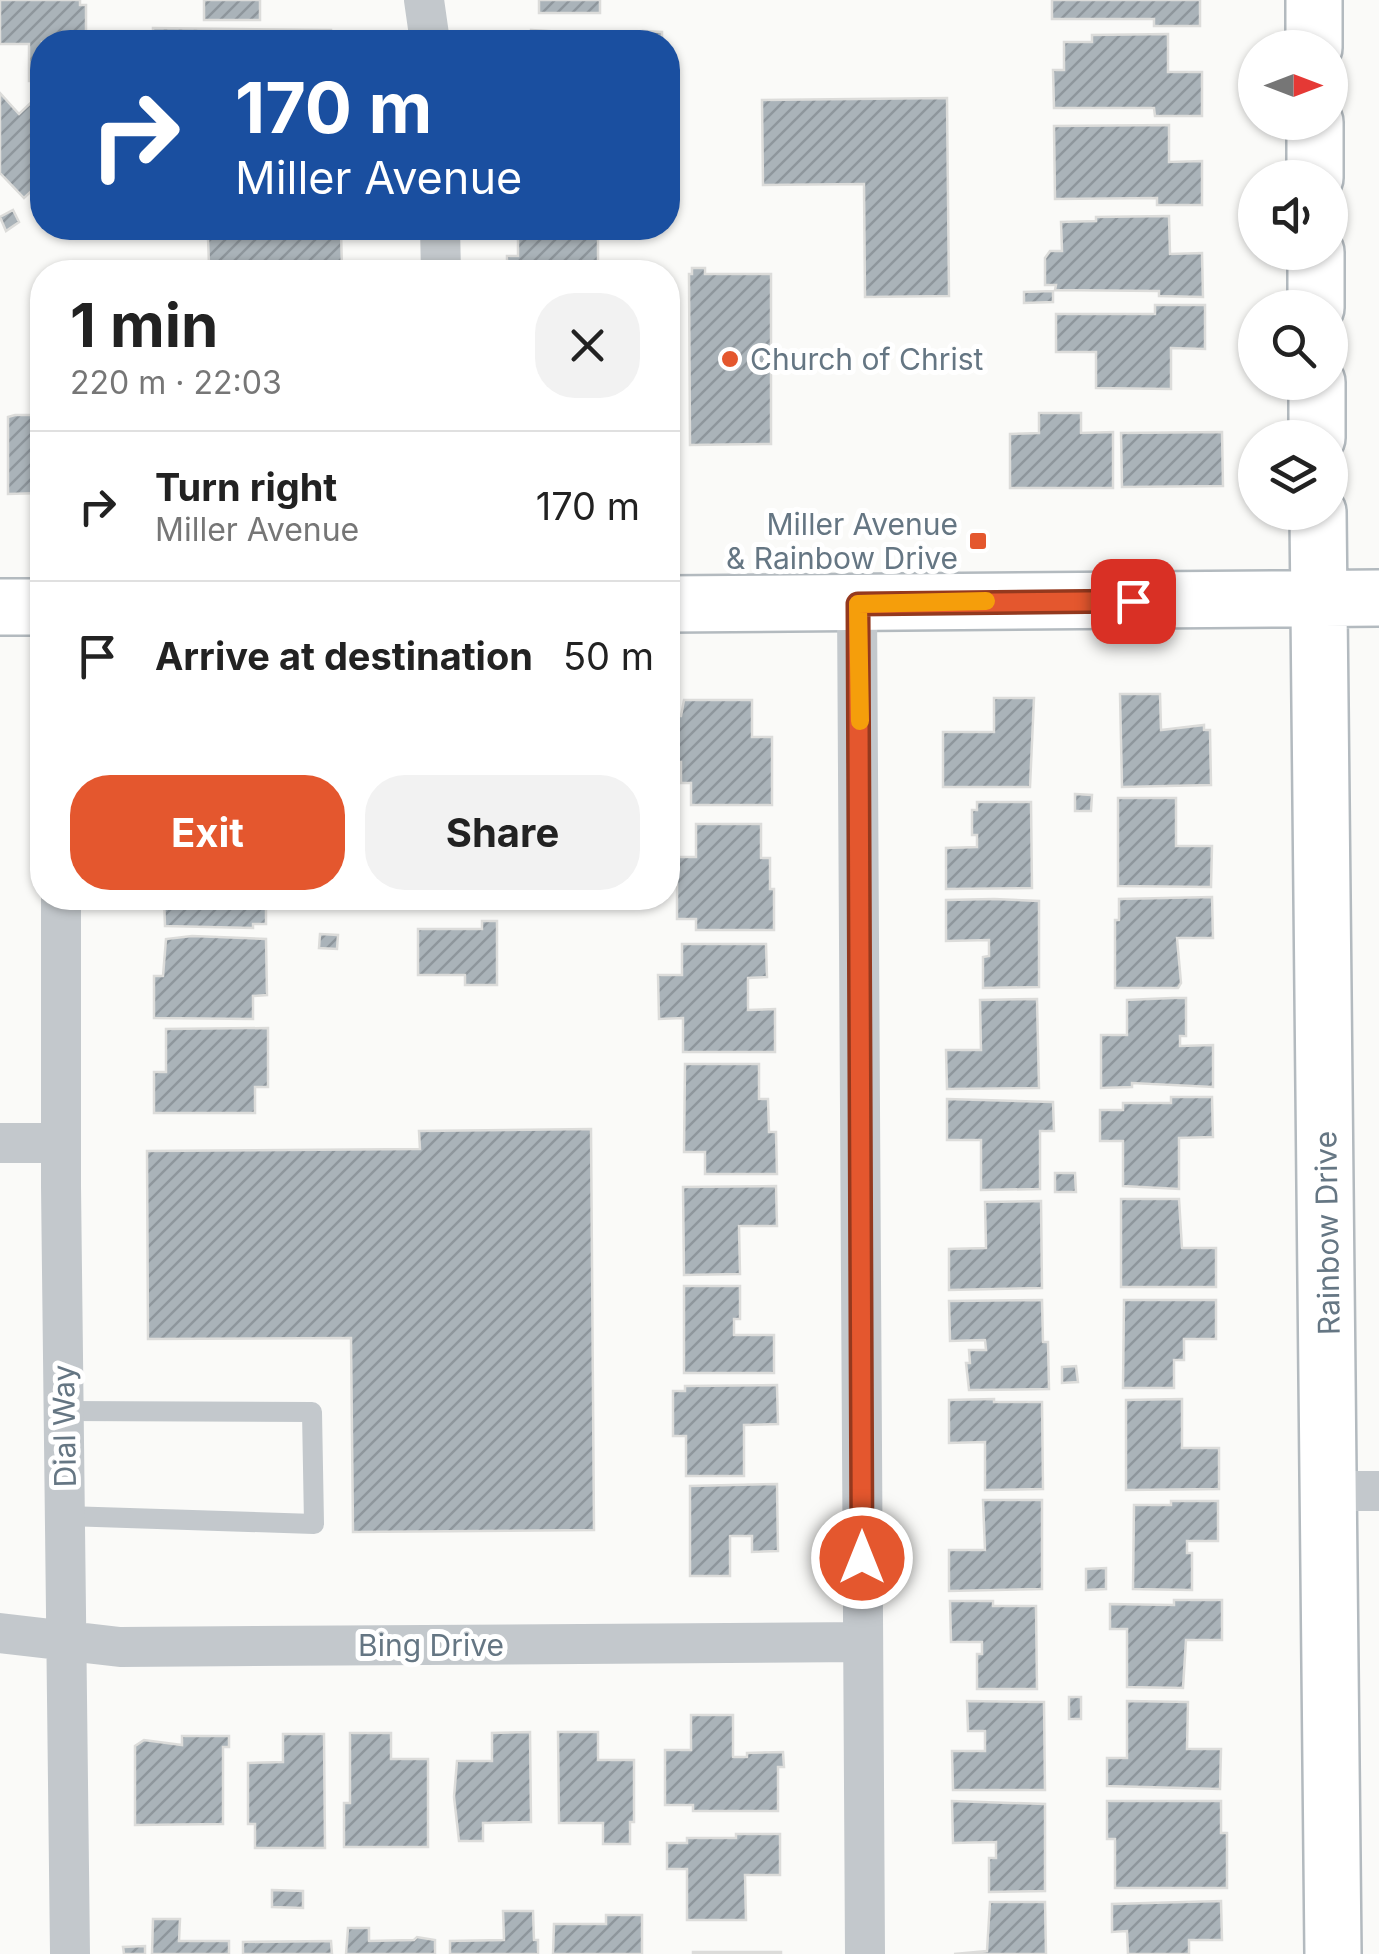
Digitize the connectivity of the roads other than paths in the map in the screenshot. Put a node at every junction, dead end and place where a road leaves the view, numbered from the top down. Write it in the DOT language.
graph roads {
  1 [pos="424,0"];
  2 [pos="1314,0"];
  3 [pos="428,30"];
  4 [pos="1314,30"];
  5 [pos="1318,530"];
  6 [pos="1379,598"];
  7 [pos="1320,599"];
  8 [pos="680,604"];
  9 [pos="858,604"];
  10 [pos="30,606"];
  11 [pos="0,607"];
  12 [pos="62,910"];
  13 [pos="0,1143"];
  14 [pos="61,1143"];
  15 [pos="64,1411"];
  16 [pos="1354,1491"];
  17 [pos="66,1516"];
  18 [pos="0,1633"];
  19 [pos="68,1641"];
  20 [pos="863,1642"];
  21 [pos="70,1954"];
  22 [pos="866,1954"];
  23 [pos="1333,1954"];
  1 -- 3 [label="street"];
  2 -- 4 [label="street"];
  5 -- 7 [label="street, Rainbow Drive"];
  6 -- 7 [label="street"];
  7 -- 9 [label="street"];
  7 -- 16 [label="street, Rainbow Drive"];
  8 -- 9 [label="street"];
  9 -- 20 [label="street"];
  10 -- 11 [label="street"];
  12 -- 14 [label="street, Dial Way"];
  13 -- 14 [label="street"];
  14 -- 15 [label="street, Dial Way"];
  15 -- 17 [label="street, Dial Way"];
  15 -- 17 [label="lane"];
  16 -- 23 [label="street, Rainbow Drive"];
  17 -- 19 [label="street, Dial Way"];
  18 -- 19 [label="street, Bing Drive"];
  19 -- 20 [label="street, Bing Drive"];
  19 -- 21 [label="street, Dial Way"];
  20 -- 22 [label="street"];
}
